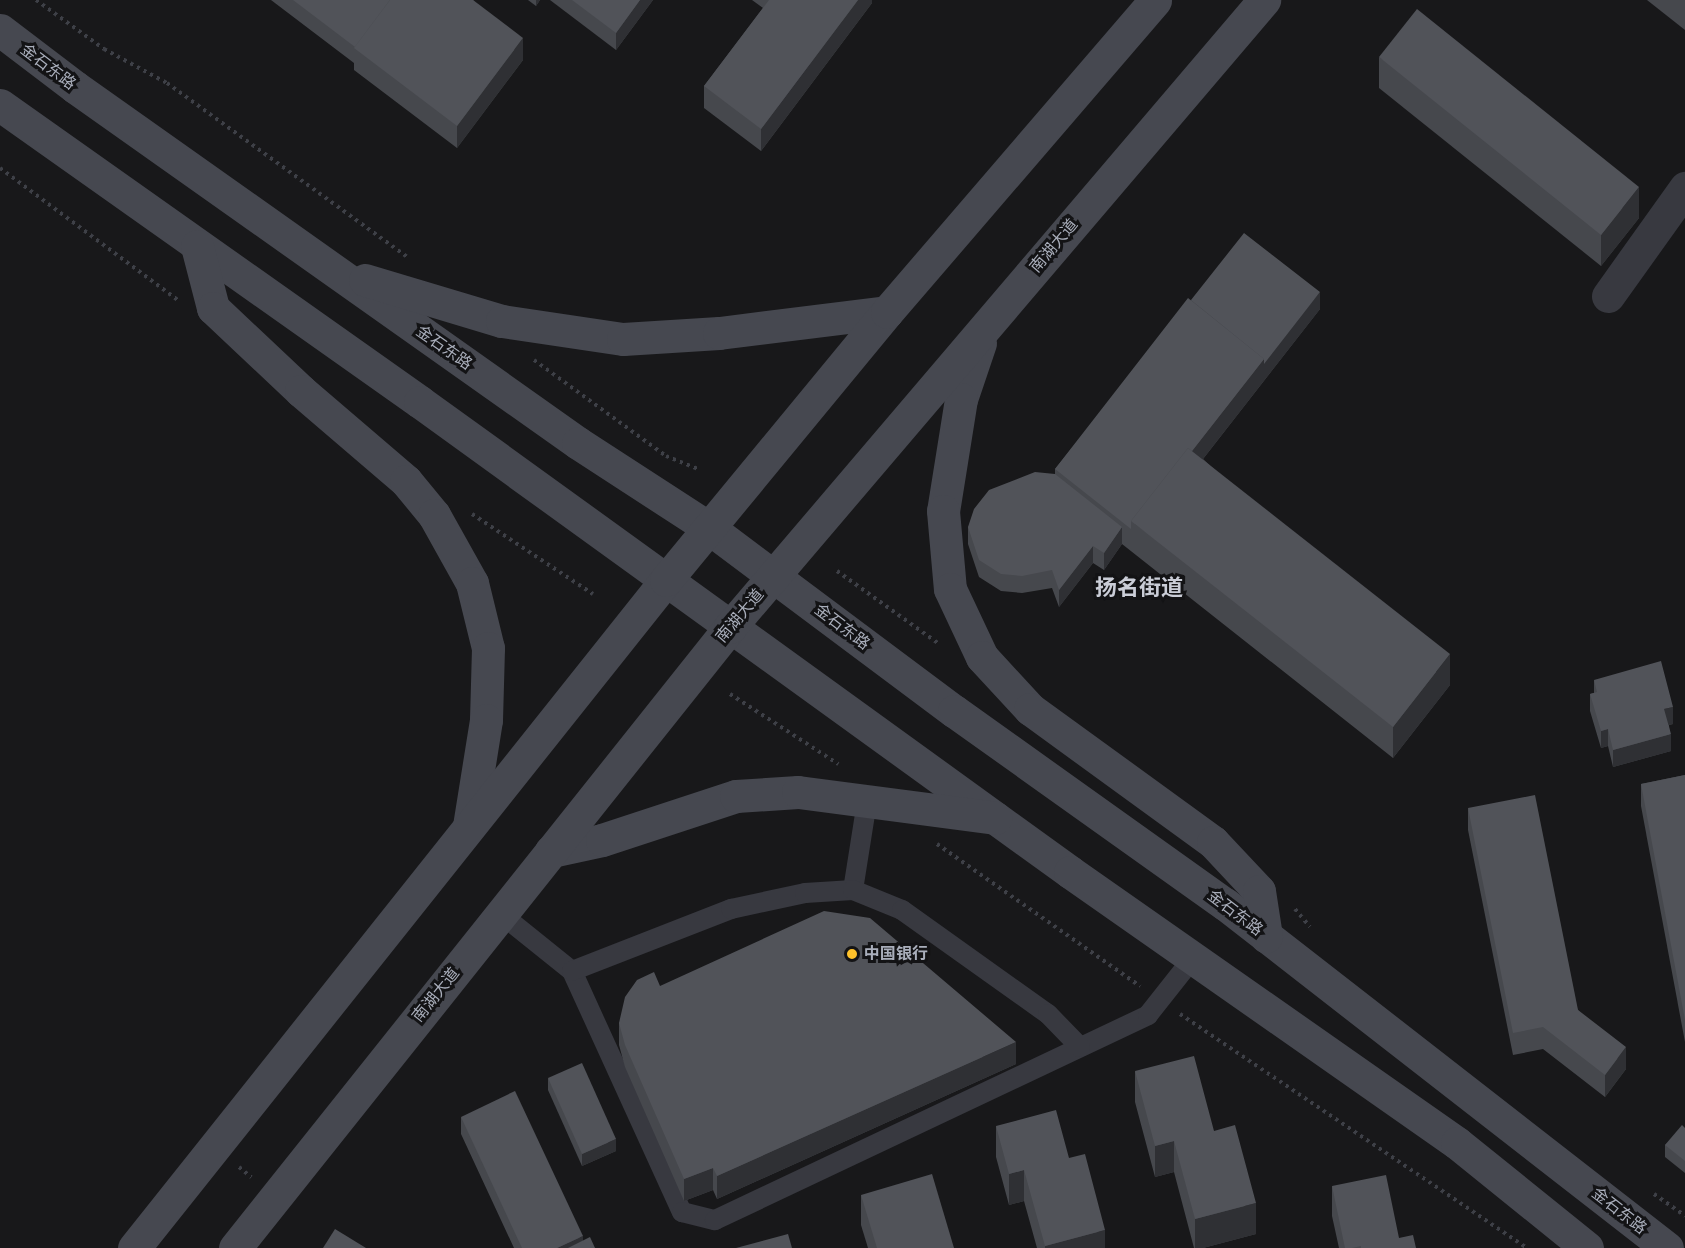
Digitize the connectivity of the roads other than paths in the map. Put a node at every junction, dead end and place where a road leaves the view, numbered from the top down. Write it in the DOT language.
graph roads {
  1 [pos="1155,0"];
  2 [pos="1264,0"];
  3 [pos="0,30"];
  4 [pos="0,105"];
  5 [pos="1685,188"];
  6 [pos="197,246"];
  7 [pos="334,271"];
  8 [pos="1608,296"];
  9 [pos="887,312"];
  10 [pos="984,328"];
  11 [pos="710,528"];
  12 [pos="773,576"];
  13 [pos="666,580"];
  14 [pos="730,627"];
  15 [pos="867,802"];
  16 [pos="996,818"];
  17 [pos="468,828"];
  18 [pos="551,850"];
  19 [pos="853,890"];
  20 [pos="501,914"];
  21 [pos="1266,936"];
  22 [pos="1193,958"];
  23 [pos="572,971"];
  24 [pos="1080,1047"];
  25 [pos="134,1248"];
  26 [pos="235,1248"];
  27 [pos="1587,1248"];
  28 [pos="1667,1248"];
  1 -- 9 [label="main road"];
  2 -- 10 [label="main road, 南湖大道"];
  3 -- 7 [label="main road, 金石东路"];
  4 -- 6 [label="main road"];
  5 -- 8 [label="street"];
  6 -- 13 [label="main road"];
  6 -- 17 [label="main road"];
  7 -- 9 [label="main road"];
  7 -- 11 [label="main road, 金石东路"];
  9 -- 11 [label="main road"];
  10 -- 12 [label="main road, 南湖大道"];
  10 -- 21 [label="main road"];
  11 -- 12 [label="main road, 金石东路"];
  11 -- 13 [label="main road"];
  12 -- 14 [label="main road, 南湖大道"];
  12 -- 21 [label="main road, 金石东路"];
  13 -- 14 [label="main road"];
  13 -- 17 [label="main road"];
  14 -- 16 [label="main road"];
  14 -- 18 [label="main road, 南湖大道"];
  15 -- 16 [label="main road"];
  15 -- 18 [label="main road"];
  15 -- 19 [label="lane"];
  16 -- 22 [label="main road"];
  17 -- 25 [label="main road"];
  18 -- 20 [label="main road, 南湖大道"];
  19 -- 23 [label="lane"];
  19 -- 24 [label="lane"];
  20 -- 23 [label="lane"];
  20 -- 26 [label="main road, 南湖大道"];
  21 -- 28 [label="main road, 金石东路"];
  22 -- 24 [label="lane"];
  22 -- 27 [label="main road"];
  23 -- 24 [label="lane"];
}
